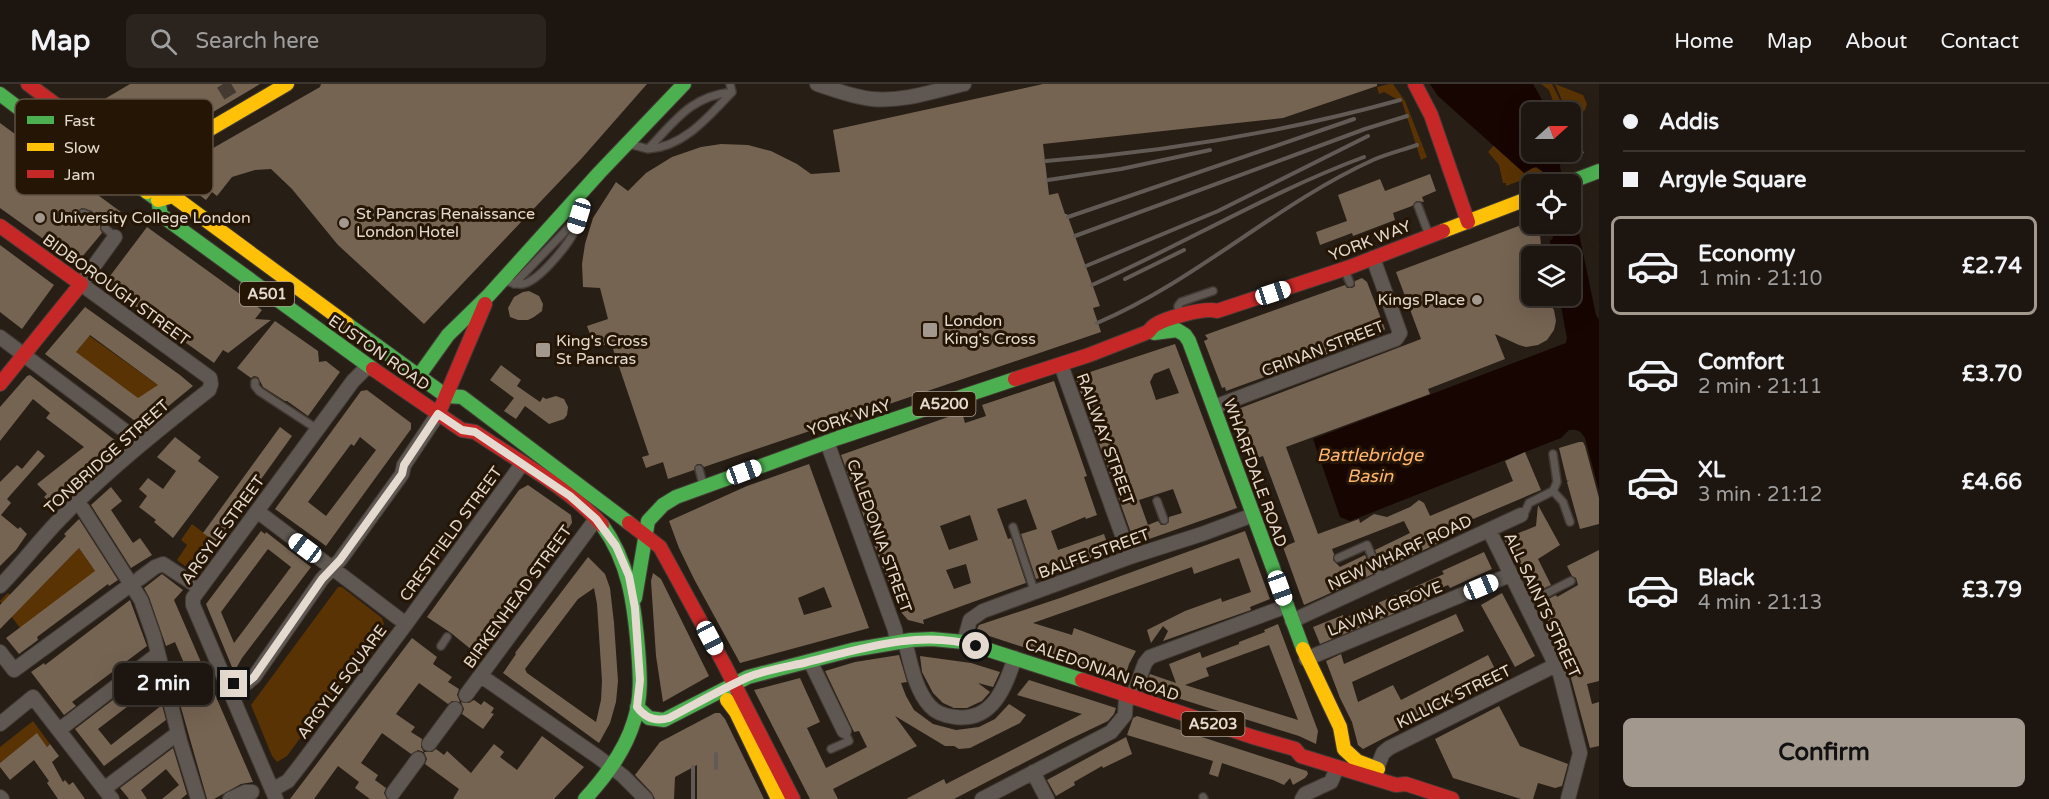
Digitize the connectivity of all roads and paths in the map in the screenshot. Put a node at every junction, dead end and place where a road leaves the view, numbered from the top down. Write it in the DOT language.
graph roads {
  1 [pos="28,84"];
  2 [pos="287,84"];
  3 [pos="684,84"];
  4 [pos="817,84"];
  5 [pos="964,84"];
  6 [pos="1415,84"];
  7 [pos="731,88"];
  8 [pos="0,94"];
  9 [pos="48,99"];
  10 [pos="15,105"];
  11 [pos="213,124"];
  12 [pos="629,143"];
  13 [pos="648,149"];
  14 [pos="1599,171"];
  15 [pos="1581,178"];
  16 [pos="152,196"];
  17 [pos="580,196"];
  18 [pos="1521,201"];
  19 [pos="1418,206"];
  20 [pos="579,216"];
  21 [pos="1468,222"];
  22 [pos="0,226"];
  23 [pos="110,232"];
  24 [pos="207,236"];
  25 [pos="1429,237"];
  26 [pos="1373,258"];
  27 [pos="1345,269"];
  28 [pos="508,282"];
  29 [pos="1350,283"];
  30 [pos="81,284"];
  31 [pos="1213,291"];
  32 [pos="489,295"];
  33 [pos="1214,314"];
  34 [pos="1180,316"];
  35 [pos="1153,333"];
  36 [pos="1184,336"];
  37 [pos="0,338"];
  38 [pos="24,355"];
  39 [pos="1061,365"];
  40 [pos="368,366"];
  41 [pos="418,377"];
  42 [pos="212,381"];
  43 [pos="255,382"];
  44 [pos="0,384"];
  45 [pos="446,396"];
  46 [pos="1214,407"];
  47 [pos="438,414"];
  48 [pos="317,429"];
  49 [pos="475,432"];
  50 [pos="827,442"];
  51 [pos="139,446"];
  52 [pos="1552,454"];
  53 [pos="522,464"];
  54 [pos="699,469"];
  55 [pos="704,487"];
  56 [pos="1553,491"];
  57 [pos="1157,501"];
  58 [pos="83,509"];
  59 [pos="257,511"];
  60 [pos="1253,515"];
  61 [pos="1521,515"];
  62 [pos="596,519"];
  63 [pos="1164,519"];
  64 [pos="1570,522"];
  65 [pos="643,526"];
  66 [pos="1013,527"];
  67 [pos="1489,530"];
  68 [pos="1130,557"];
  69 [pos="1338,558"];
  70 [pos="332,568"];
  71 [pos="1510,575"];
  72 [pos="139,579"];
  73 [pos="1382,580"];
  74 [pos="1571,581"];
  75 [pos="0,586"];
  76 [pos="126,588"];
  77 [pos="200,588"];
  78 [pos="1035,592"];
  79 [pos="1525,604"];
  80 [pos="1287,606"];
  81 [pos="635,608"];
  82 [pos="1292,621"];
  83 [pos="406,624"];
  84 [pos="447,636"];
  85 [pos="901,642"];
  86 [pos="964,642"];
  87 [pos="441,646"];
  88 [pos="0,652"];
  89 [pos="158,654"];
  90 [pos="1015,658"];
  91 [pos="1306,659"];
  92 [pos="810,661"];
  93 [pos="1556,665"];
  94 [pos="481,676"];
  95 [pos="226,681"];
  96 [pos="734,684"];
  97 [pos="716,694"];
  98 [pos="466,695"];
  99 [pos="1129,697"];
  100 [pos="637,707"];
  101 [pos="455,709"];
  102 [pos="0,724"];
  103 [pos="59,730"];
  104 [pos="844,731"];
  105 [pos="178,733"];
  106 [pos="429,744"];
  107 [pos="1344,748"];
  108 [pos="831,749"];
  109 [pos="1295,749"];
  110 [pos="418,759"];
  111 [pos="612,768"];
  112 [pos="1336,768"];
  113 [pos="1377,768"];
  114 [pos="1033,772"];
  115 [pos="1406,783"];
  116 [pos="393,793"];
  117 [pos="108,794"];
  118 [pos="274,794"];
  119 [pos="241,796"];
  120 [pos="198,799"];
  121 [pos="585,799"];
  122 [pos="645,799"];
  123 [pos="778,799"];
  124 [pos="793,799"];
  125 [pos="981,799"];
  126 [pos="1047,799"];
  127 [pos="1302,799"];
  128 [pos="1452,799"];
  129 [pos="1568,799"];
  1 -- 9 [label="main road"];
  2 -- 11 [label="main road"];
  3 -- 12 [label="main road"];
  4 -- 5 [label="street"];
  6 -- 21 [label="main road"];
  7 -- 13 [label="lane"];
  7 -- 13 [label="lane"];
  8 -- 10 [label="main road, EUSTON ROAD / A501"];
  12 -- 13 [label="lane"];
  12 -- 17 [label="main road"];
  14 -- 15 [label="main road"];
  16 -- 24 [label="main road, EUSTON ROAD / A501"];
  16 -- 24 [label="main road, EUSTON ROAD / A501"];
  17 -- 20 [label="lane"];
  17 -- 28 [label="main road"];
  18 -- 21 [label="main road, YORK WAY / A5200"];
  19 -- 25 [label="lane"];
  20 -- 28 [label="lane"];
  20 -- 28 [label="lane"];
  21 -- 25 [label="main road, YORK WAY / A5200"];
  22 -- 30 [label="main road, BIDBOROUGH STREET"];
  23 -- 30 [label="street"];
  24 -- 40 [label="main road, EUSTON ROAD / A501"];
  24 -- 41 [label="main road, EUSTON ROAD / A501"];
  25 -- 26 [label="main road, YORK WAY / A5200"];
  26 -- 27 [label="main road, YORK WAY / A5200"];
  26 -- 46 [label="street, CRINAN STREET"];
  27 -- 29 [label="lane"];
  27 -- 33 [label="main road, YORK WAY / A5200"];
  28 -- 32 [label="main road"];
  30 -- 38 [label="main road"];
  30 -- 42 [label="street, BIDBOROUGH STREET"];
  31 -- 34 [label="lane"];
  32 -- 41 [label="main road"];
  32 -- 45 [label="main road"];
  33 -- 34 [label="main road, YORK WAY / A5200"];
  33 -- 36 [label="main road"];
  34 -- 35 [label="main road, YORK WAY / A5200"];
  35 -- 36 [label="main road, YORK WAY"];
  35 -- 39 [label="main road, YORK WAY / A5200"];
  36 -- 46 [label="main road, WHARFDALE ROAD"];
  37 -- 38 [label="street"];
  38 -- 44 [label="main road"];
  38 -- 51 [label="street"];
  39 -- 50 [label="main road, YORK WAY / A5200"];
  39 -- 68 [label="street, RAILWAY STREET"];
  40 -- 47 [label="main road, EUSTON ROAD / A501"];
  40 -- 48 [label="street, ARGYLE STREET"];
  41 -- 45 [label="main road, EUSTON ROAD / A501"];
  42 -- 51 [label="street, TONBRIDGE STREET"];
  43 -- 48 [label="lane"];
  45 -- 47 [label="main road"];
  45 -- 49 [label="main road, A501"];
  45 -- 65 [label="main road, EUSTON ROAD / A501"];
  46 -- 60 [label="main road, WHARFDALE ROAD"];
  47 -- 49 [label="main road, EUSTON ROAD / A501"];
  47 -- 70 [label="street"];
  48 -- 59 [label="street, ARGYLE STREET"];
  49 -- 53 [label="main road, EUSTON ROAD / A501"];
  50 -- 55 [label="main road, YORK WAY / A5200"];
  50 -- 85 [label="street, CALEDONIA STREET"];
  51 -- 75 [label="street, TONBRIDGE STREET"];
  52 -- 56 [label="lane"];
  53 -- 62 [label="main road, EUSTON ROAD / A501"];
  53 -- 83 [label="street, CRESTFIELD STREET"];
  54 -- 55 [label="lane"];
  55 -- 65 [label="main road, YORK WAY / A5200"];
  56 -- 61 [label="lane"];
  56 -- 64 [label="lane"];
  57 -- 63 [label="lane"];
  58 -- 89 [label="street"];
  59 -- 70 [label="street, ARGYLE SQUARE"];
  59 -- 77 [label="street, ARGYLE STREET"];
  60 -- 68 [label="street, BALFE STREET"];
  60 -- 80 [label="main road, WHARFDALE ROAD"];
  61 -- 67 [label="street, NEW WHARF ROAD"];
  62 -- 81 [label="main road, A501"];
  62 -- 94 [label="street, BIRKENHEAD STREET"];
  65 -- 81 [label="main road"];
  65 -- 96 [label="main road, A501"];
  66 -- 78 [label="lane"];
  67 -- 71 [label="street, ALL SAINTS STREET"];
  67 -- 73 [label="street, NEW WHARF ROAD"];
  68 -- 78 [label="street, BALFE STREET"];
  69 -- 73 [label="lane"];
  70 -- 83 [label="street, ARGYLE SQUARE"];
  70 -- 95 [label="street"];
  71 -- 79 [label="street, ALL SAINTS STREET"];
  71 -- 91 [label="street, LAVINA GROVE"];
  72 -- 77 [label="street"];
  73 -- 82 [label="street, NEW WHARF ROAD"];
  74 -- 79 [label="lane"];
  76 -- 88 [label="street"];
  77 -- 95 [label="street, ARGYLE STREET"];
  78 -- 86 [label="street, BALFE STREET"];
  79 -- 93 [label="street, ALL SAINTS STREET"];
  80 -- 82 [label="main road, WHARFDALE ROAD"];
  80 -- 99 [label="street"];
  81 -- 100 [label="main road, A501"];
  82 -- 91 [label="main road, WHARFDALE ROAD"];
  83 -- 118 [label="street, ARGYLE SQUARE"];
  84 -- 87 [label="lane"];
  85 -- 86 [label="main road, CALEDONIAN ROAD / A5203"];
  85 -- 90 [label="street, CALEDONIA STREET"];
  85 -- 92 [label="main road, CALEDONIAN ROAD / A5203"];
  86 -- 90 [label="main road, CALEDONIAN ROAD / A5203"];
  89 -- 103 [label="street"];
  89 -- 105 [label="street"];
  90 -- 99 [label="main road, CALEDONIAN ROAD / A5203"];
  91 -- 107 [label="main road, WHARFDALE ROAD"];
  92 -- 96 [label="main road, CALEDONIAN ROAD / A5203"];
  92 -- 104 [label="street"];
  93 -- 113 [label="street, KILLICK STREET"];
  93 -- 129 [label="street, ALL SAINTS STREET"];
  94 -- 98 [label="street, BIRKENHEAD STREET"];
  94 -- 111 [label="street"];
  95 -- 118 [label="street, ARGYLE STREET"];
  96 -- 97 [label="main road, A5203"];
  96 -- 124 [label="main road, A501"];
  97 -- 100 [label="main road, A5203"];
  97 -- 123 [label="main road"];
  99 -- 109 [label="main road, CALEDONIAN ROAD / A5203"];
  99 -- 114 [label="street"];
  100 -- 111 [label="main road, A501"];
  101 -- 106 [label="street"];
  102 -- 103 [label="street"];
  103 -- 117 [label="street"];
  104 -- 108 [label="lane"];
  105 -- 117 [label="street"];
  105 -- 120 [label="street"];
  107 -- 109 [label="main road, A5203"];
  107 -- 113 [label="main road, A5203"];
  109 -- 112 [label="main road, CALEDONIAN ROAD / A5203"];
  110 -- 116 [label="street"];
  111 -- 121 [label="main road, A501"];
  111 -- 122 [label="street"];
  112 -- 115 [label="main road, CALEDONIAN ROAD / A5203"];
  112 -- 127 [label="street"];
  113 -- 115 [label="main road, A5203"];
  114 -- 125 [label="street"];
  114 -- 126 [label="street"];
  115 -- 128 [label="main road, CALEDONIAN ROAD / A5203"];
  118 -- 119 [label="lane"];
}
